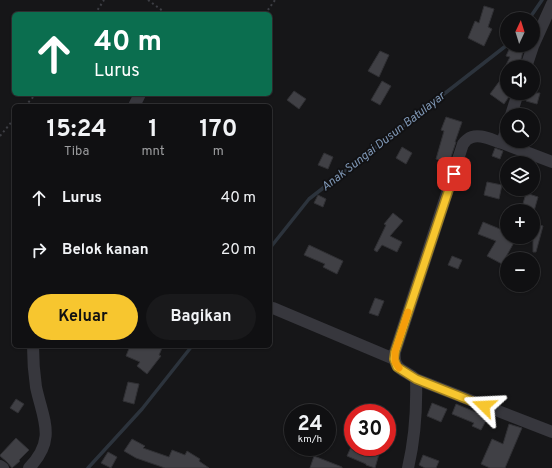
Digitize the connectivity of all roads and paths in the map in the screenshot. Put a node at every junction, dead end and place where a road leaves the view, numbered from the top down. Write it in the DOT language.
graph roads {
  1 [pos="104,0"];
  2 [pos="148,0"];
  3 [pos="275,0"];
  4 [pos="552,4"];
  5 [pos="96,12"];
  6 [pos="164,12"];
  7 [pos="266,12"];
  8 [pos="528,60"];
  9 [pos="34,96"];
  10 [pos="27,104"];
  11 [pos="12,121"];
  12 [pos="0,136"];
  13 [pos="500,142"];
  14 [pos="515,148"];
  15 [pos="552,162"];
  16 [pos="273,308"];
  17 [pos="33,348"];
  18 [pos="394,359"];
  19 [pos="412,376"];
  20 [pos="552,432"];
  21 [pos="0,466"];
  22 [pos="3,468"];
  23 [pos="29,468"];
  24 [pos="408,468"];
  1 -- 5 [label="path"];
  2 -- 6 [label="path"];
  3 -- 7 [label="path"];
  4 -- 8 [label="street"];
  9 -- 10 [label="path"];
  11 -- 12 [label="path"];
  13 -- 18 [label="street"];
  14 -- 15 [label="street"];
  16 -- 18 [label="street"];
  17 -- 23 [label="street"];
  18 -- 19 [label="street"];
  19 -- 20 [label="street"];
  19 -- 24 [label="street"];
  21 -- 22 [label="street"];
}
